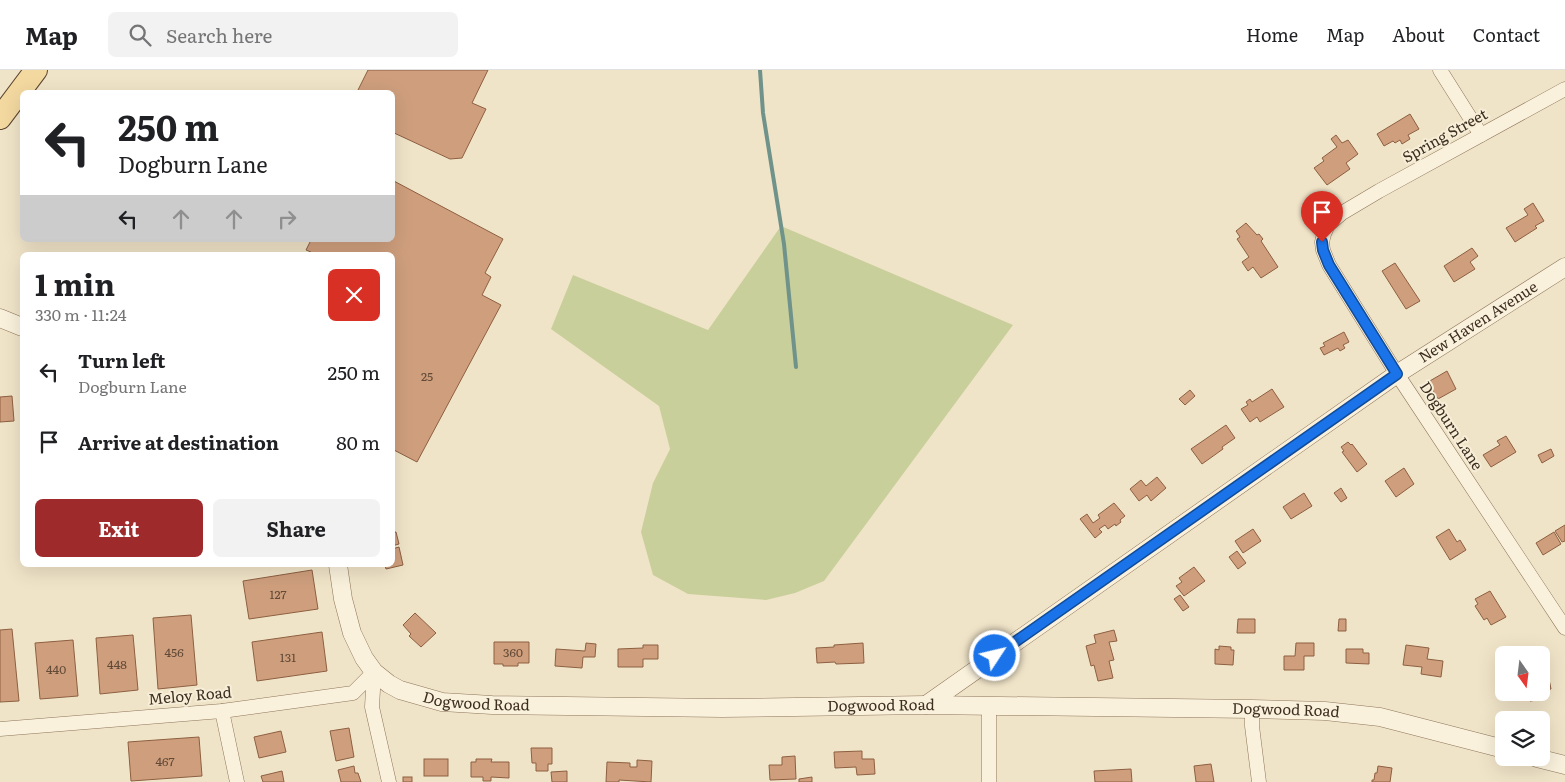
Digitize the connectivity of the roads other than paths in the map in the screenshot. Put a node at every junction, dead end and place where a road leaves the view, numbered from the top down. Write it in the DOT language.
graph roads {
  1 [pos="36,70"];
  2 [pos="1440,70"];
  3 [pos="1565,89"];
  4 [pos="21,90"];
  5 [pos="20,91"];
  6 [pos="0,118"];
  7 [pos="1481,135"];
  8 [pos="1342,213"];
  9 [pos="1565,267"];
  10 [pos="0,318"];
  11 [pos="20,326"];
  12 [pos="1397,374"];
  13 [pos="338,567"];
  14 [pos="1565,628"];
  15 [pos="374,672"];
  16 [pos="926,705"];
  17 [pos="988,707"];
  18 [pos="1252,709"];
  19 [pos="222,711"];
  20 [pos="0,729"];
  21 [pos="1495,747"];
  22 [pos="1550,761"];
  23 [pos="1565,765"];
  24 [pos="237,782"];
  25 [pos="389,782"];
  26 [pos="989,782"];
  27 [pos="1259,782"];
  1 -- 4 [label="main road"];
  2 -- 7 [label="street"];
  3 -- 7 [label="street, Spring Street"];
  5 -- 6 [label="main road"];
  7 -- 8 [label="street, Spring Street"];
  8 -- 12 [label="street, Dogburn Lane"];
  9 -- 12 [label="street, New Haven Avenue"];
  10 -- 11 [label="street"];
  12 -- 14 [label="street, Dogburn Lane"];
  12 -- 16 [label="street, New Haven Avenue"];
  13 -- 15 [label="street, Dogwood Road"];
  15 -- 16 [label="street, Dogwood Road"];
  15 -- 19 [label="street, Meloy Road"];
  15 -- 25 [label="street"];
  16 -- 17 [label="street, Dogwood Road"];
  17 -- 18 [label="street, Dogwood Road"];
  17 -- 26 [label="street"];
  18 -- 21 [label="street, Dogwood Road"];
  18 -- 27 [label="street"];
  19 -- 20 [label="street, Meloy Road"];
  19 -- 24 [label="street"];
  22 -- 23 [label="street"];
}
